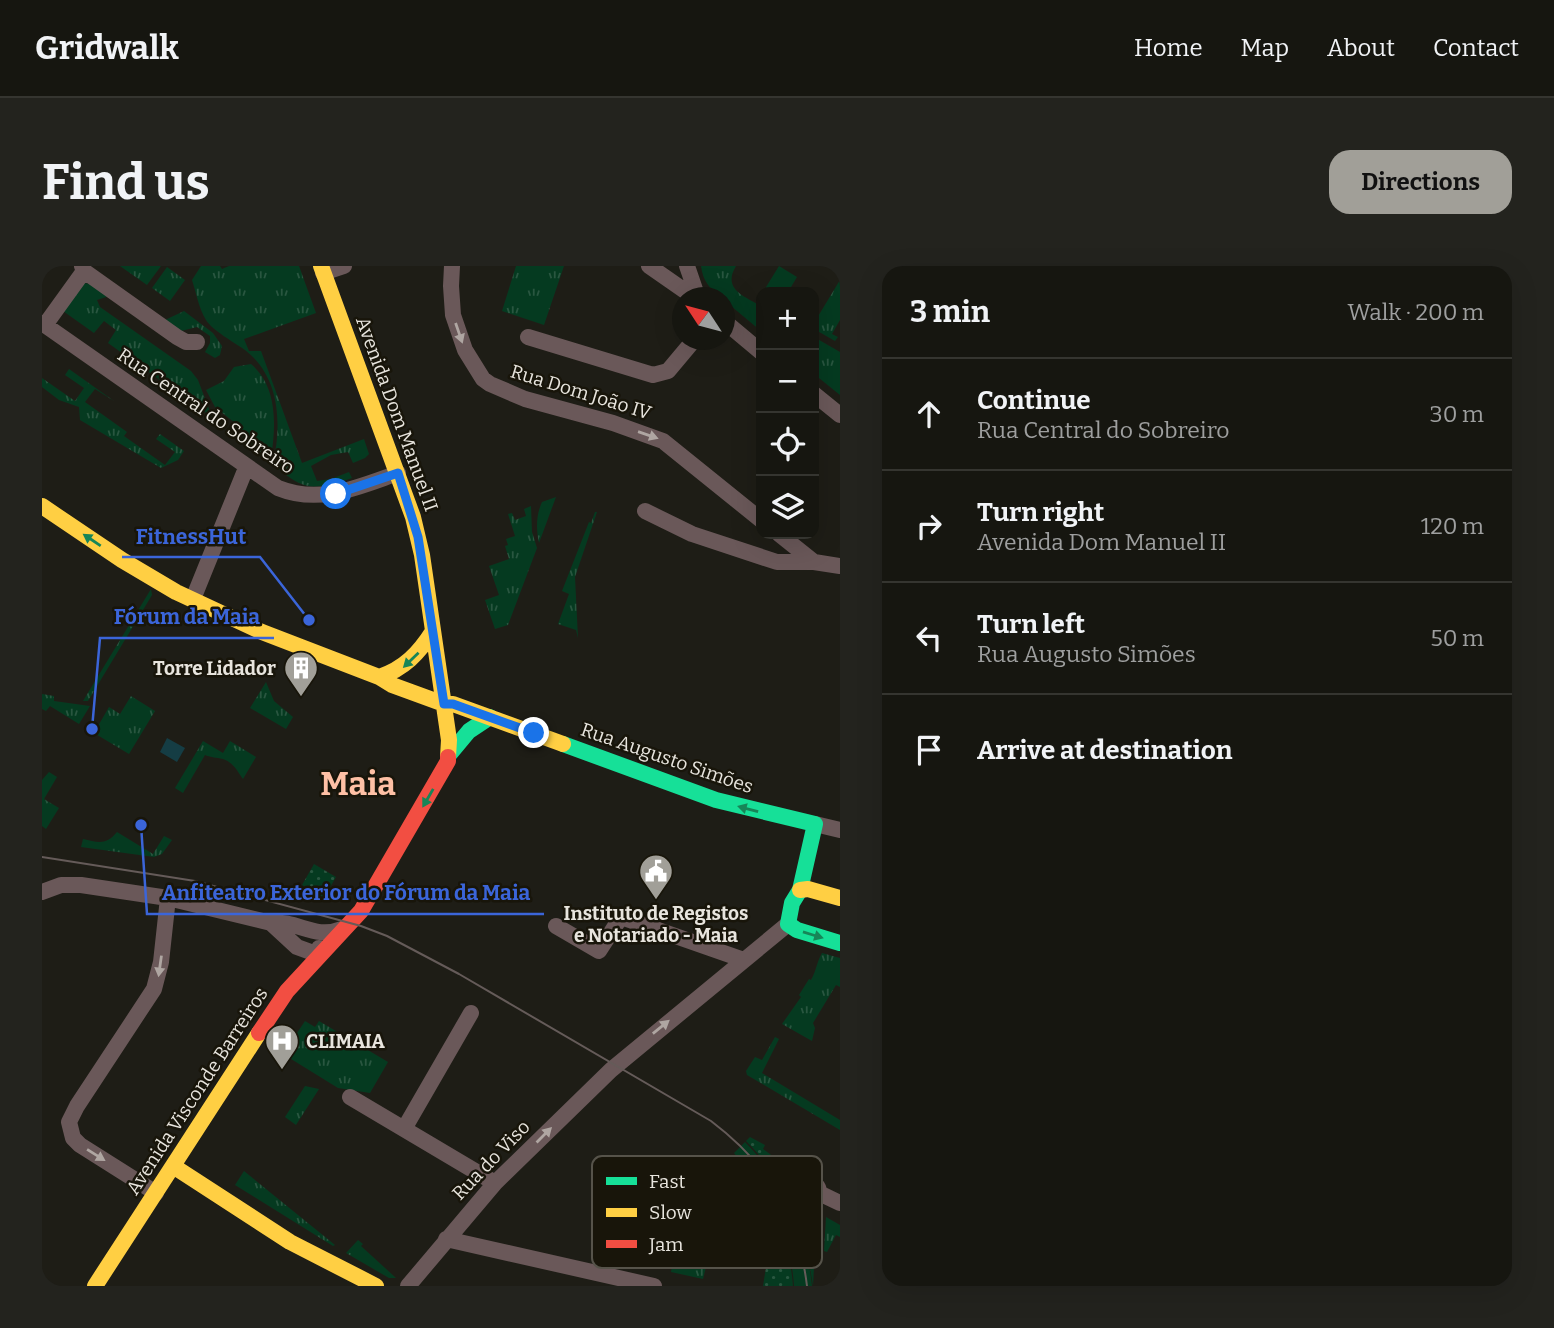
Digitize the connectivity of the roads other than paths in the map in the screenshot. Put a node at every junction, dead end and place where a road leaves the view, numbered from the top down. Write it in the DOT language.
graph roads {
  1 [pos="344,266"];
  2 [pos="452,266"];
  3 [pos="680,266"];
  4 [pos="687,266"];
  5 [pos="652,267"];
  6 [pos="83,269"];
  7 [pos="322,270"];
  8 [pos="680,287"];
  9 [pos="693,287"];
  10 [pos="44,324"];
  11 [pos="735,330"];
  12 [pos="528,337"];
  13 [pos="197,342"];
  14 [pos="686,350"];
  15 [pos="759,350"];
  16 [pos="819,398"];
  17 [pos="840,415"];
  18 [pos="246,468"];
  19 [pos="398,473"];
  20 [pos="42,506"];
  21 [pos="645,511"];
  22 [pos="756,516"];
  23 [pos="785,539"];
  24 [pos="814,562"];
  25 [pos="840,566"];
  26 [pos="193,599"];
  27 [pos="433,631"];
  28 [pos="379,677"];
  29 [pos="444,704"];
  30 [pos="490,717"];
  31 [pos="449,754"];
  32 [pos="815,824"];
  33 [pos="840,830"];
  34 [pos="800,890"];
  35 [pos="42,892"];
  36 [pos="168,898"];
  37 [pos="840,898"];
  38 [pos="271,923"];
  39 [pos="788,924"];
  40 [pos="556,926"];
  41 [pos="345,928"];
  42 [pos="310,931"];
  43 [pos="290,940"];
  44 [pos="840,943"];
  45 [pos="320,955"];
  46 [pos="744,960"];
  47 [pos="287,991"];
  48 [pos="471,1013"];
  49 [pos="350,1097"];
  50 [pos="404,1129"];
  51 [pos="173,1166"];
  52 [pos="495,1183"];
  53 [pos="156,1193"];
  54 [pos="822,1194"];
  55 [pos="840,1203"];
  56 [pos="446,1239"];
  57 [pos="95,1286"];
  58 [pos="376,1286"];
  59 [pos="408,1286"];
  60 [pos="654,1286"];
  1 -- 7 [label="street"];
  2 -- 22 [label="street, Rua Dom João IV, one-way"];
  3 -- 5 [label="street"];
  4 -- 9 [label="street"];
  5 -- 8 [label="street"];
  6 -- 10 [label="street"];
  6 -- 13 [label="street"];
  7 -- 19 [label="main road, Avenida Dom Manuel II"];
  10 -- 18 [label="street, Rua Central do Sobreiro"];
  11 -- 15 [label="street"];
  12 -- 14 [label="street"];
  16 -- 17 [label="street"];
  18 -- 19 [label="street, Rua Central do Sobreiro"];
  18 -- 26 [label="street"];
  19 -- 27 [label="main road, Avenida Dom Manuel II"];
  26 -- 20 [label="main road, Rua Augusto Simões, one-way"];
  21 -- 24 [label="street"];
  23 -- 24 [label="street"];
  24 -- 25 [label="street"];
  26 -- 28 [label="main road, Rua Augusto Simões"];
  27 -- 28 [label="main road, one-way"];
  27 -- 29 [label="main road, Avenida Dom Manuel II"];
  28 -- 29 [label="main road, Rua Augusto Simões"];
  29 -- 30 [label="main road, Rua Augusto Simões"];
  29 -- 31 [label="main road, Avenida Dom Manuel II"];
  30 -- 31 [label="main road"];
  32 -- 30 [label="main road, Rua Augusto Simões, one-way"];
  31 -- 41 [label="main road, Avenida Visconde Barreiros, one-way"];
  32 -- 33 [label="street, Rua Augusto Simões"];
  32 -- 34 [label="main road"];
  34 -- 37 [label="main road"];
  34 -- 39 [label="main road"];
  35 -- 36 [label="street"];
  36 -- 38 [label="street"];
  36 -- 53 [label="street, one-way"];
  38 -- 42 [label="street"];
  38 -- 43 [label="street"];
  39 -- 44 [label="main road, one-way"];
  39 -- 46 [label="street, Rua do Viso"];
  40 -- 46 [label="street"];
  41 -- 42 [label="street"];
  41 -- 45 [label="main road, Avenida Visconde Barreiros"];
  42 -- 45 [label="street"];
  43 -- 45 [label="street"];
  43 -- 47 [label="street"];
  45 -- 47 [label="main road, Avenida Visconde Barreiros"];
  52 -- 46 [label="street, Rua do Viso, one-way"];
  47 -- 51 [label="main road, Avenida Visconde Barreiros"];
  48 -- 50 [label="street"];
  49 -- 50 [label="street"];
  50 -- 52 [label="street"];
  51 -- 53 [label="main road, Avenida Visconde Barreiros"];
  51 -- 58 [label="main road"];
  52 -- 56 [label="street, Rua do Viso"];
  53 -- 57 [label="main road, Avenida Visconde Barreiros"];
  54 -- 55 [label="street"];
  56 -- 59 [label="street, Rua do Viso"];
  56 -- 60 [label="street"];
}
